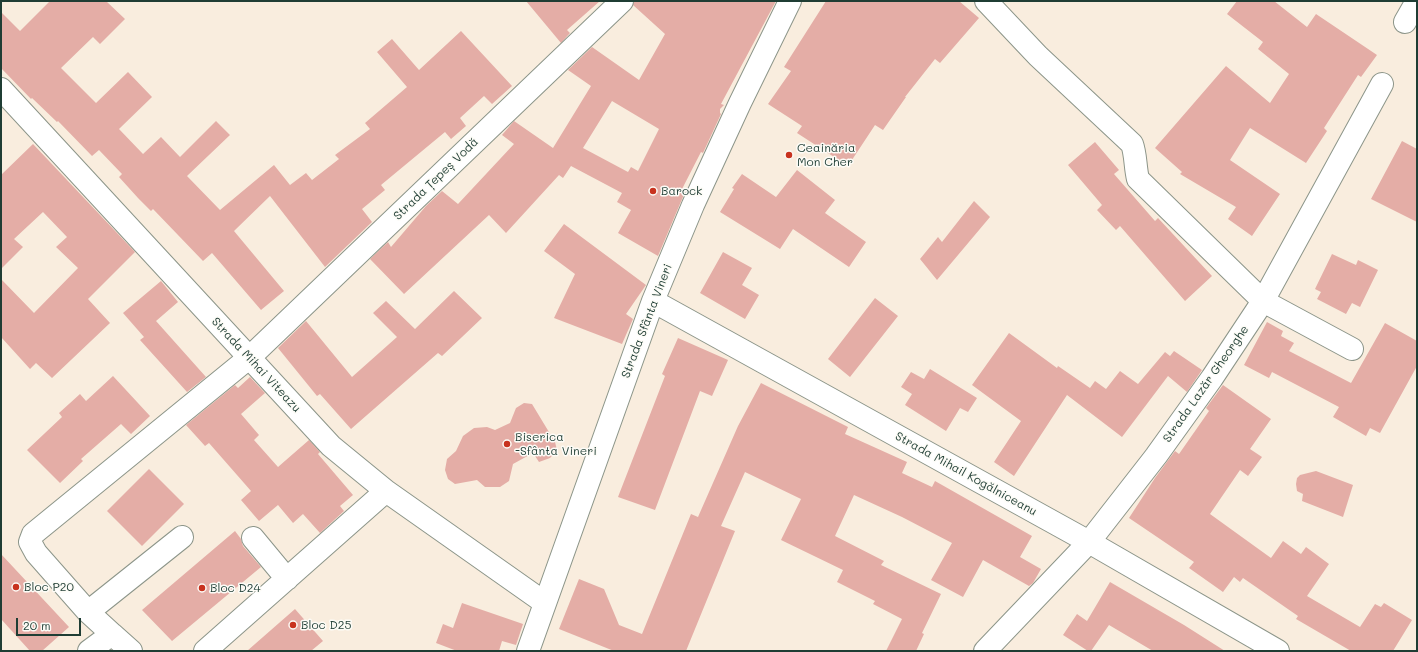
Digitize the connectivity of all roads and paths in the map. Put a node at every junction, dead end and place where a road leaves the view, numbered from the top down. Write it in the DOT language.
graph roads {
  1 [pos="622,1"];
  2 [pos="790,1"];
  3 [pos="986,1"];
  4 [pos="1417,1"];
  5 [pos="1405,22"];
  6 [pos="1382,84"];
  7 [pos="3,97"];
  8 [pos="653,301"];
  9 [pos="1263,301"];
  10 [pos="1352,349"];
  11 [pos="250,357"];
  12 [pos="386,491"];
  13 [pos="182,537"];
  14 [pos="254,538"];
  15 [pos="1088,542"];
  16 [pos="287,579"];
  17 [pos="544,603"];
  18 [pos="88,612"];
  19 [pos="112,634"];
  20 [pos="89,651"];
  21 [pos="131,651"];
  22 [pos="205,651"];
  23 [pos="528,651"];
  24 [pos="985,651"];
  25 [pos="1278,651"];
  1 -- 11 [label="street, Strada Țepeș Vodă"];
  2 -- 8 [label="street, Strada Sfânta Vineri"];
  3 -- 9 [label="street"];
  4 -- 5 [label="street"];
  6 -- 9 [label="street, Strada Lazăr Gheorghe"];
  7 -- 11 [label="street, Strada Mihai Viteazu"];
  8 -- 15 [label="street, Strada Mihail Kogălniceanu"];
  8 -- 17 [label="street, Strada Sfânta Vineri"];
  9 -- 10 [label="street"];
  9 -- 15 [label="street, Strada Lazăr Gheorghe"];
  11 -- 12 [label="street, Strada Mihai Viteazu"];
  11 -- 18 [label="street, Strada Țepeș Vodă"];
  12 -- 16 [label="street"];
  12 -- 17 [label="street, Strada Mihai Viteazu"];
  13 -- 18 [label="street"];
  14 -- 16 [label="street"];
  15 -- 24 [label="street, Strada Lazăr Gheorghe"];
  15 -- 25 [label="street, Strada Mihail Kogălniceanu"];
  16 -- 22 [label="street"];
  17 -- 23 [label="street, Strada Sfânta Vineri"];
  18 -- 19 [label="street, Strada Țepeș Vodă"];
  19 -- 20 [label="street"];
  19 -- 21 [label="street, Strada Țepeș Vodă"];
}
